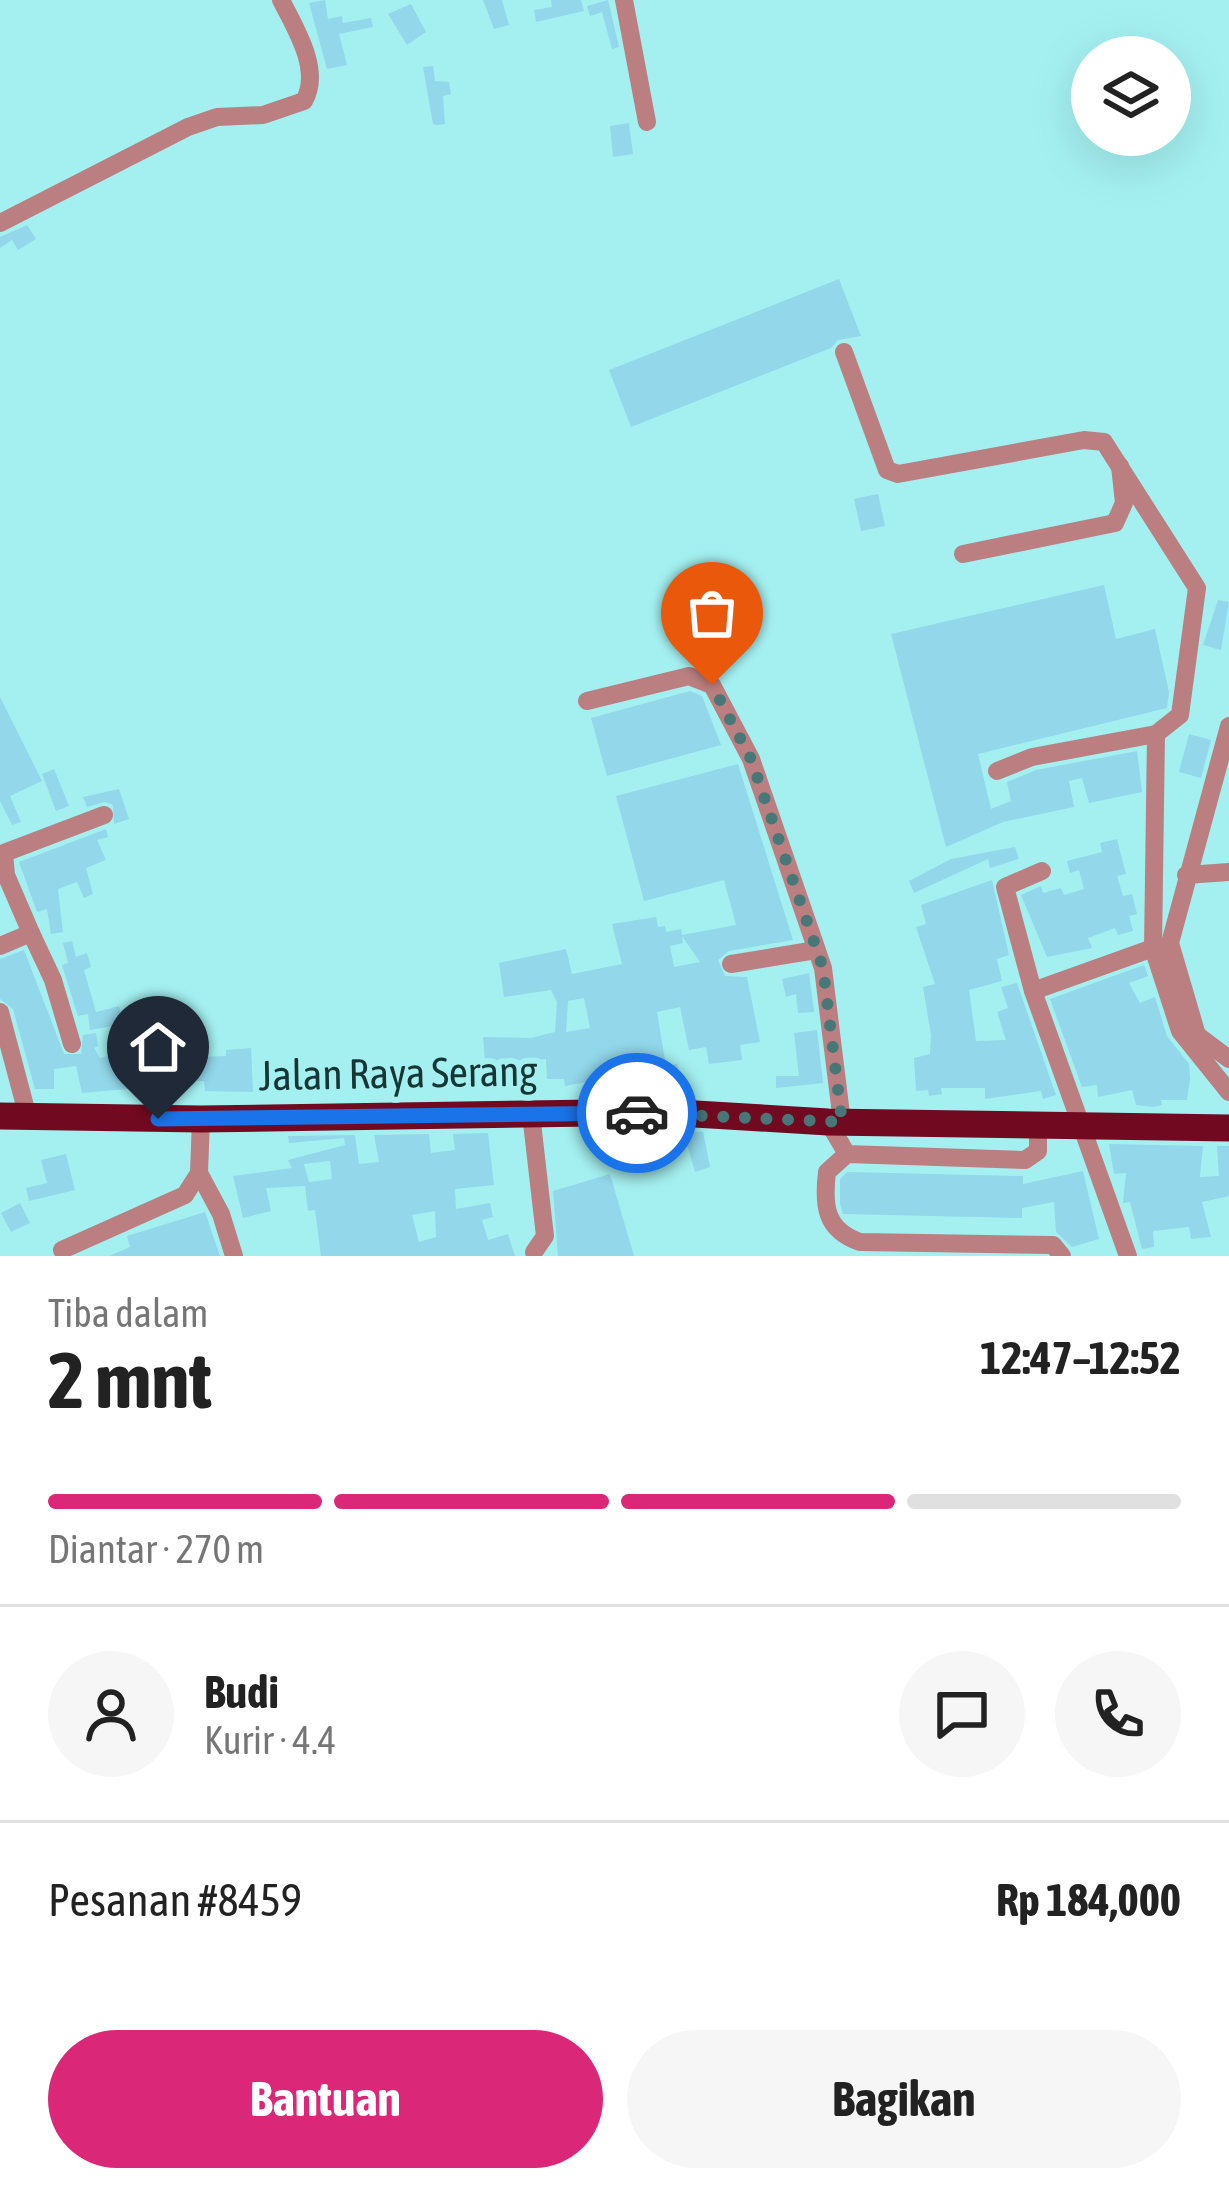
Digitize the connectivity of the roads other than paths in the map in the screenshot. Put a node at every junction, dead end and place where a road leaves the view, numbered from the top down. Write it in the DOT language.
graph roads {
  1 [pos="280,0"];
  2 [pos="624,0"];
  3 [pos="647,122"];
  4 [pos="0,223"];
  5 [pos="844,352"];
  6 [pos="1120,461"];
  7 [pos="963,554"];
  8 [pos="587,701"];
  9 [pos="1229,726"];
  10 [pos="1156,734"];
  11 [pos="997,771"];
  12 [pos="104,815"];
  13 [pos="1042,871"];
  14 [pos="1229,872"];
  15 [pos="1186,875"];
  16 [pos="31,933"];
  17 [pos="0,946"];
  18 [pos="1153,948"];
  19 [pos="816,950"];
  20 [pos="731,964"];
  21 [pos="1033,991"];
  22 [pos="0,1012"];
  23 [pos="73,1044"];
  24 [pos="1229,1060"];
  25 [pos="1229,1092"];
  26 [pos="530,1114"];
  27 [pos="14,1117"];
  28 [pos="202,1119"];
  29 [pos="835,1122"];
  30 [pos="1083,1122"];
  31 [pos="1038,1124"];
  32 [pos="1229,1128"];
  33 [pos="847,1154"];
  34 [pos="199,1173"];
  35 [pos="62,1250"];
  36 [pos="534,1252"];
  37 [pos="234,1256"];
  38 [pos="1062,1256"];
  39 [pos="1128,1256"];
  1 -- 4 [label="street"];
  2 -- 3 [label="street"];
  5 -- 6 [label="street"];
  6 -- 7 [label="street"];
  6 -- 10 [label="street"];
  8 -- 19 [label="street"];
  9 -- 15 [label="street"];
  10 -- 11 [label="street"];
  10 -- 18 [label="street"];
  12 -- 16 [label="street"];
  13 -- 21 [label="street"];
  14 -- 15 [label="street"];
  15 -- 24 [label="street"];
  16 -- 17 [label="street"];
  16 -- 23 [label="street"];
  18 -- 21 [label="street"];
  18 -- 25 [label="street"];
  19 -- 20 [label="street"];
  19 -- 29 [label="street"];
  21 -- 30 [label="street"];
  22 -- 27 [label="street"];
  26 -- 28 [label="highway, Jalan Raya Serang"];
  26 -- 29 [label="highway, Jalan Raya Serang"];
  26 -- 36 [label="street"];
  27 -- 28 [label="highway, Jalan Raya Serang"];
  28 -- 34 [label="street"];
  29 -- 31 [label="highway, Jalan Raya Serang"];
  29 -- 33 [label="street"];
  30 -- 31 [label="highway, Jalan Raya Serang"];
  30 -- 32 [label="highway, Jalan Raya Serang"];
  30 -- 39 [label="street"];
  31 -- 33 [label="street"];
  33 -- 38 [label="street"];
  34 -- 35 [label="street"];
  34 -- 37 [label="street"];
}
